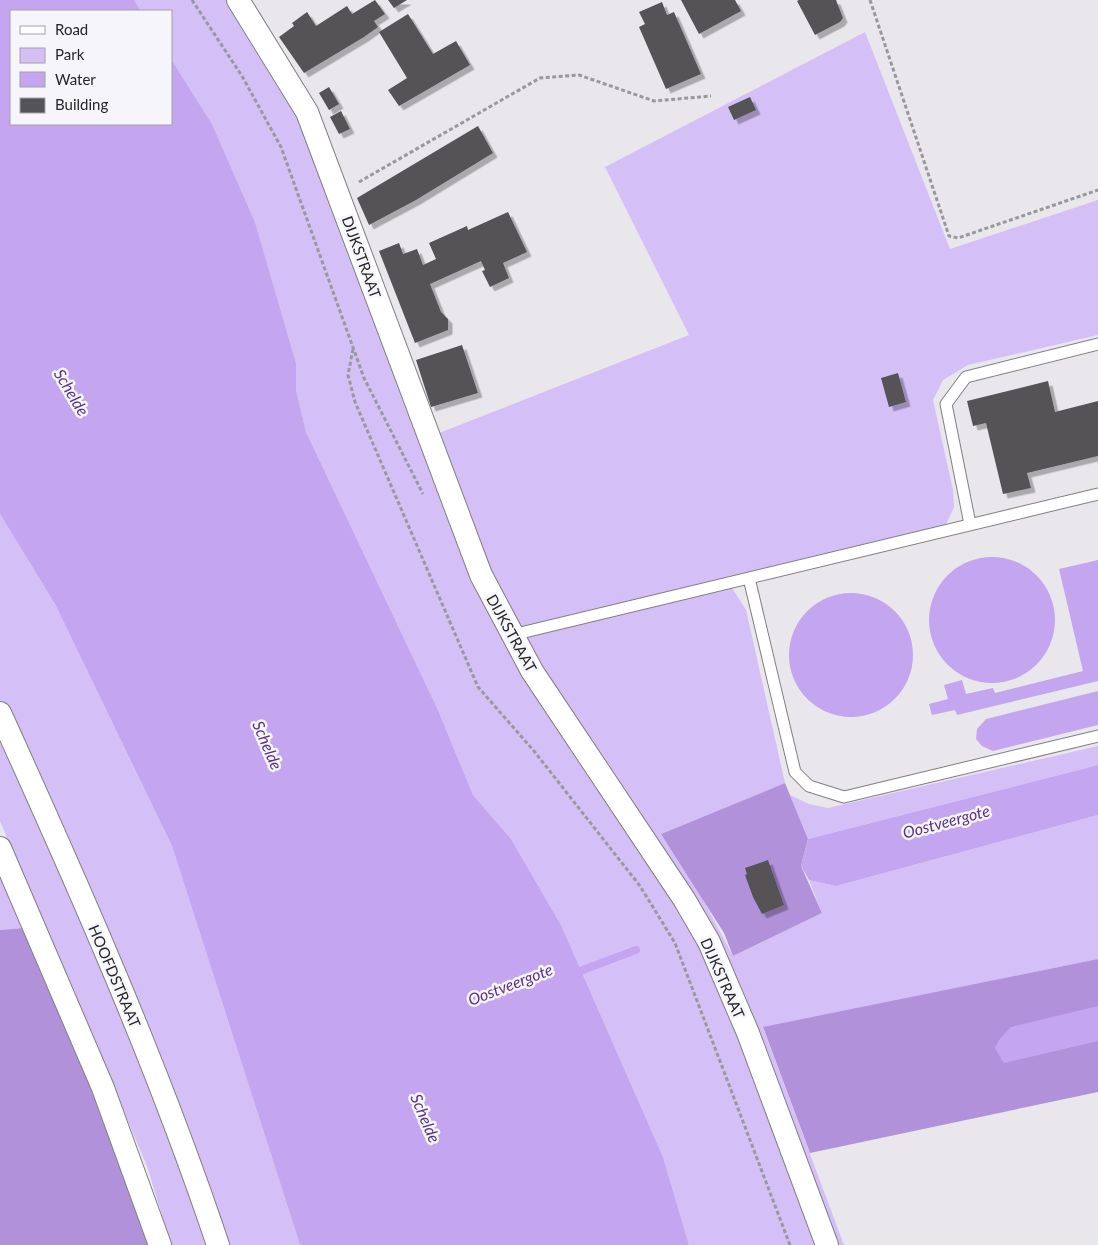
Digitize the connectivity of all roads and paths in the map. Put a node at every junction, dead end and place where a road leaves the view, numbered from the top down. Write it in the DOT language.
graph roads {
  1 [pos="192,0"];
  2 [pos="238,0"];
  3 [pos="870,0"];
  4 [pos="711,96"];
  5 [pos="1098,190"];
  6 [pos="339,194"];
  7 [pos="1098,344"];
  8 [pos="353,349"];
  9 [pos="1098,494"];
  10 [pos="427,501"];
  11 [pos="970,524"];
  12 [pos="749,578"];
  13 [pos="512,635"];
  14 [pos="0,713"];
  15 [pos="1098,736"];
  16 [pos="0,848"];
  17 [pos="160,1245"];
  18 [pos="218,1245"];
  19 [pos="790,1245"];
  20 [pos="827,1245"];
  1 -- 8 [label="path"];
  2 -- 6 [label="street, DIJKSTRAAT"];
  3 -- 5 [label="path"];
  4 -- 6 [label="path"];
  6 -- 13 [label="street, DIJKSTRAAT"];
  7 -- 11 [label="lane"];
  8 -- 10 [label="path"];
  8 -- 19 [label="path"];
  9 -- 11 [label="lane"];
  11 -- 12 [label="lane"];
  12 -- 13 [label="lane"];
  12 -- 15 [label="lane"];
  13 -- 20 [label="street, DIJKSTRAAT"];
  14 -- 18 [label="street, HOOFDSTRAAT"];
  16 -- 17 [label="street"];
}
